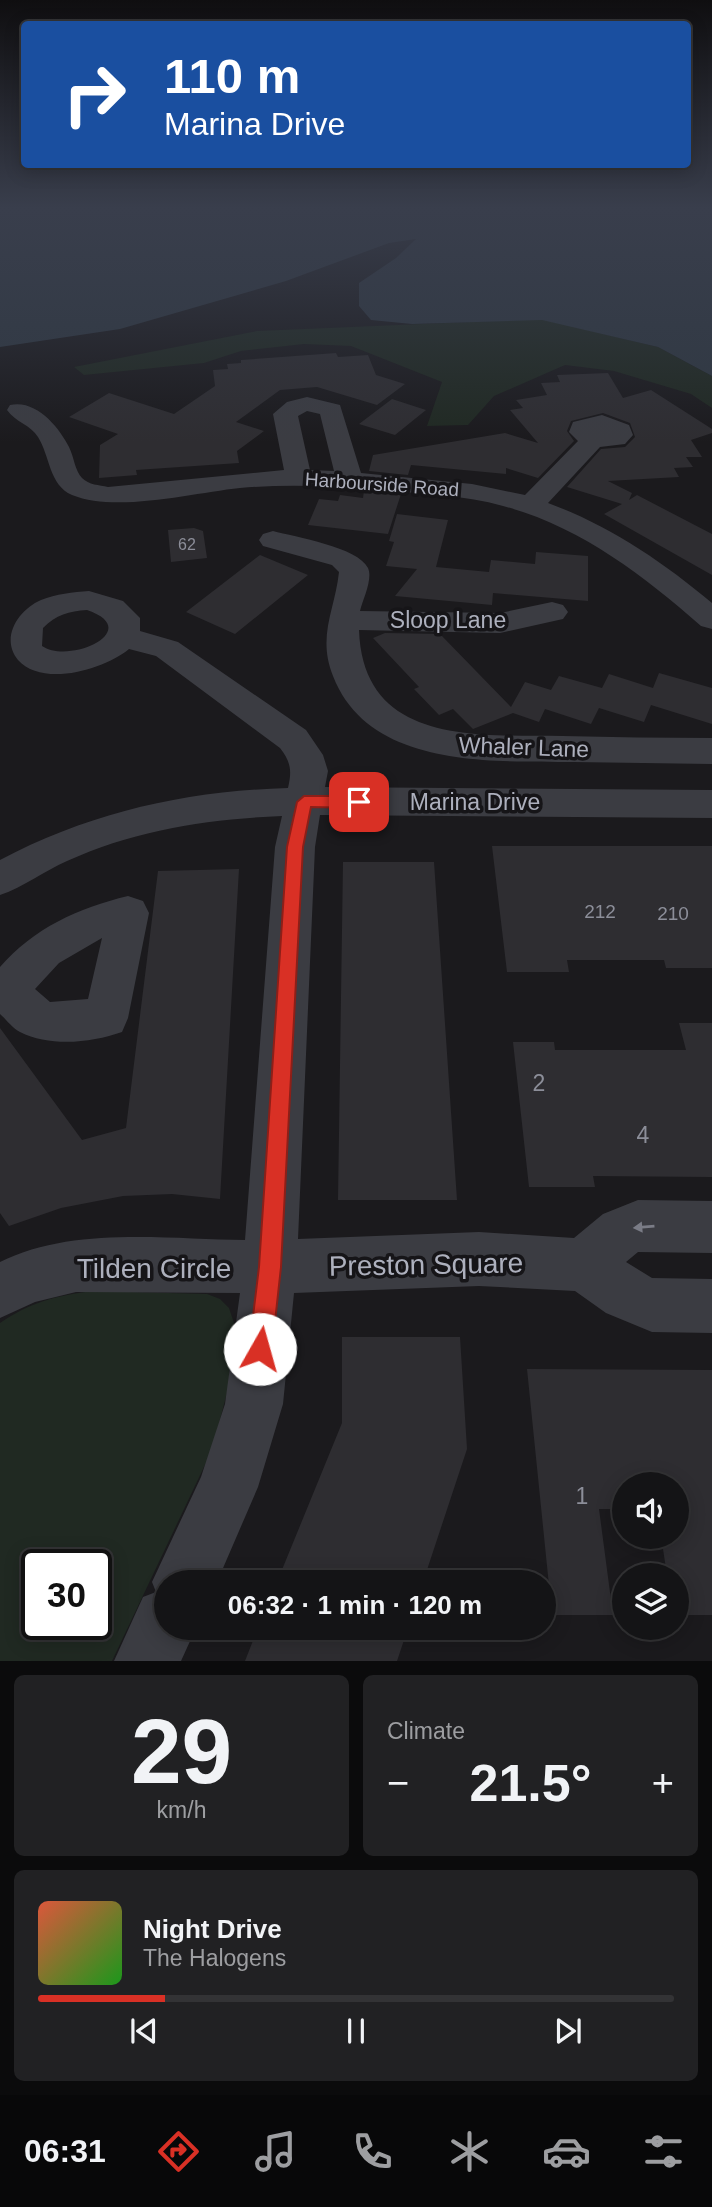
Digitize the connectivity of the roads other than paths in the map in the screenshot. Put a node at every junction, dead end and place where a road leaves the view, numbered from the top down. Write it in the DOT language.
graph roads {
  1 [pos="19,410"];
  2 [pos="593,440"];
  3 [pos="299,478"];
  4 [pos="349,478"];
  5 [pos="530,505"];
  6 [pos="273,540"];
  7 [pos="552,612"];
  8 [pos="712,619"];
  9 [pos="343,620"];
  10 [pos="123,637"];
  11 [pos="712,751"];
  12 [pos="304,802"];
  13 [pos="712,804"];
  14 [pos="0,878"];
  15 [pos="712,1227"];
  16 [pos="583,1265"];
  17 [pos="270,1267"];
  18 [pos="0,1291"];
  19 [pos="712,1306"];
  20 [pos="190,1570"];
  21 [pos="157,1640"];
  22 [pos="147,1661"];
  1 -- 3 [label="street, Harbourside Road"];
  2 -- 5 [label="street"];
  3 -- 4 [label="street, Harbourside Road"];
  3 -- 4 [label="street"];
  4 -- 5 [label="street, Harbourside Road"];
  5 -- 8 [label="street, Harbourside Road"];
  6 -- 9 [label="street, Whaler Lane"];
  7 -- 9 [label="street, Sloop Lane"];
  9 -- 11 [label="street, Whaler Lane"];
  10 -- 12 [label="street"];
  12 -- 13 [label="street, Marina Drive"];
  12 -- 14 [label="street, Marina Drive"];
  12 -- 17 [label="street"];
  15 -- 16 [label="street, one-way"];
  16 -- 17 [label="street, Preston Square"];
  16 -- 19 [label="street"];
  17 -- 18 [label="street, Tilden Circle"];
  17 -- 20 [label="street"];
  21 -- 22 [label="street"];
}
